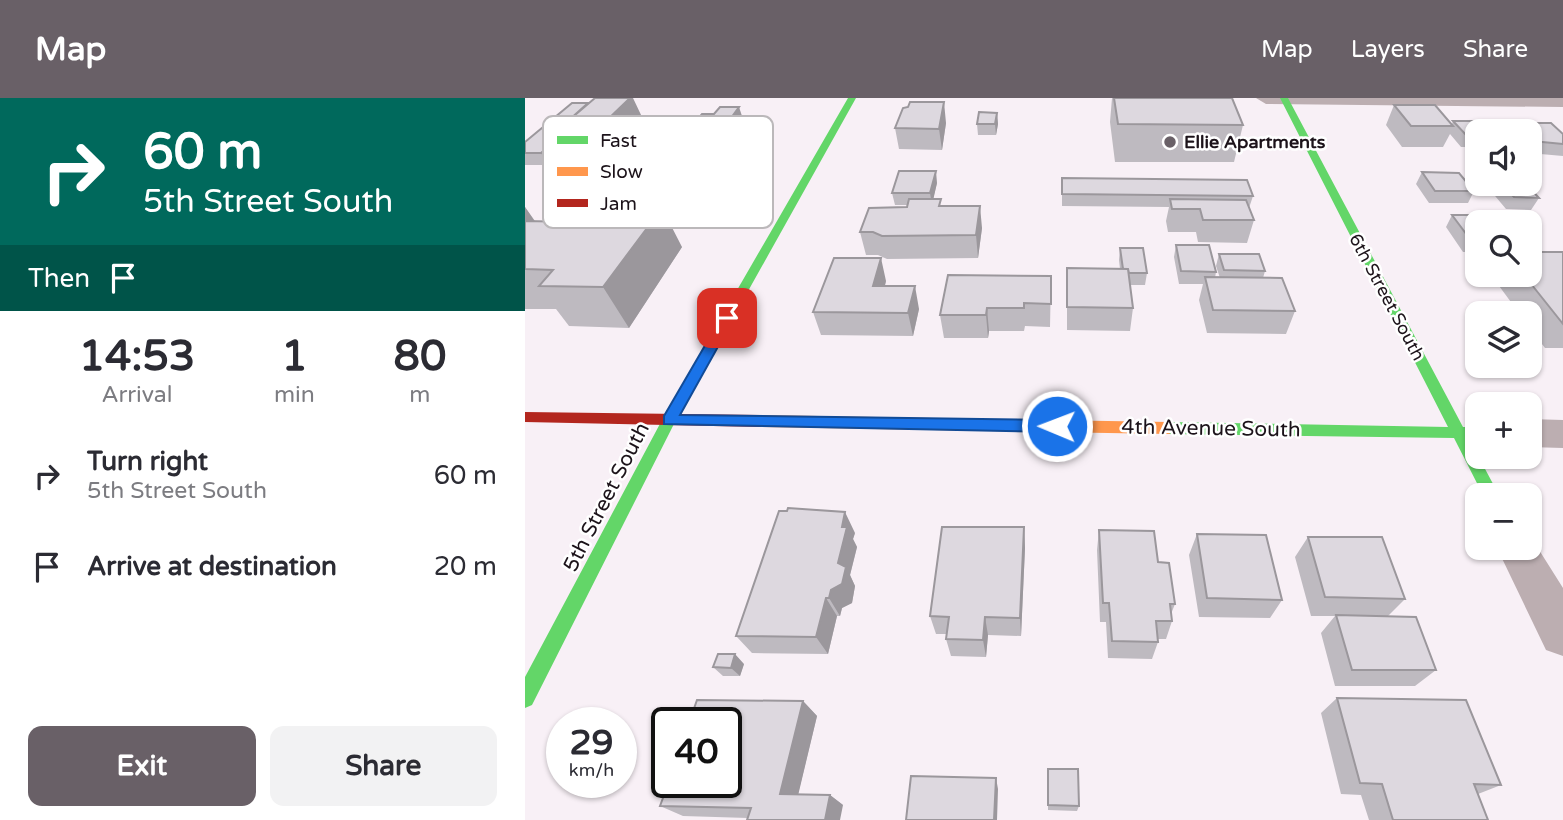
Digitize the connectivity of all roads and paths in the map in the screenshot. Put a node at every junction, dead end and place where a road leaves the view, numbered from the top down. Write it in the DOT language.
graph roads {
  1 [pos="852,98"];
  2 [pos="1266,98"];
  3 [pos="1284,98"];
  4 [pos="1563,101"];
  5 [pos="525,417"];
  6 [pos="669,420"];
  7 [pos="1458,433"];
  8 [pos="1465,433"];
  9 [pos="1542,433"];
  10 [pos="1563,434"];
  11 [pos="1485,483"];
  12 [pos="1524,560"];
  13 [pos="1563,634"];
  14 [pos="525,698"];
  1 -- 6 [label="street, 5th Street South"];
  2 -- 3 [label="street"];
  3 -- 4 [label="street"];
  3 -- 7 [label="street, 6th Street South"];
  5 -- 6 [label="street, 4th Avenue South"];
  6 -- 7 [label="street, 4th Avenue South"];
  6 -- 14 [label="street, 5th Street South"];
  7 -- 8 [label="street, 4th Avenue South"];
  7 -- 11 [label="street, 6th Street South"];
  9 -- 10 [label="street"];
  12 -- 13 [label="street"];
}
